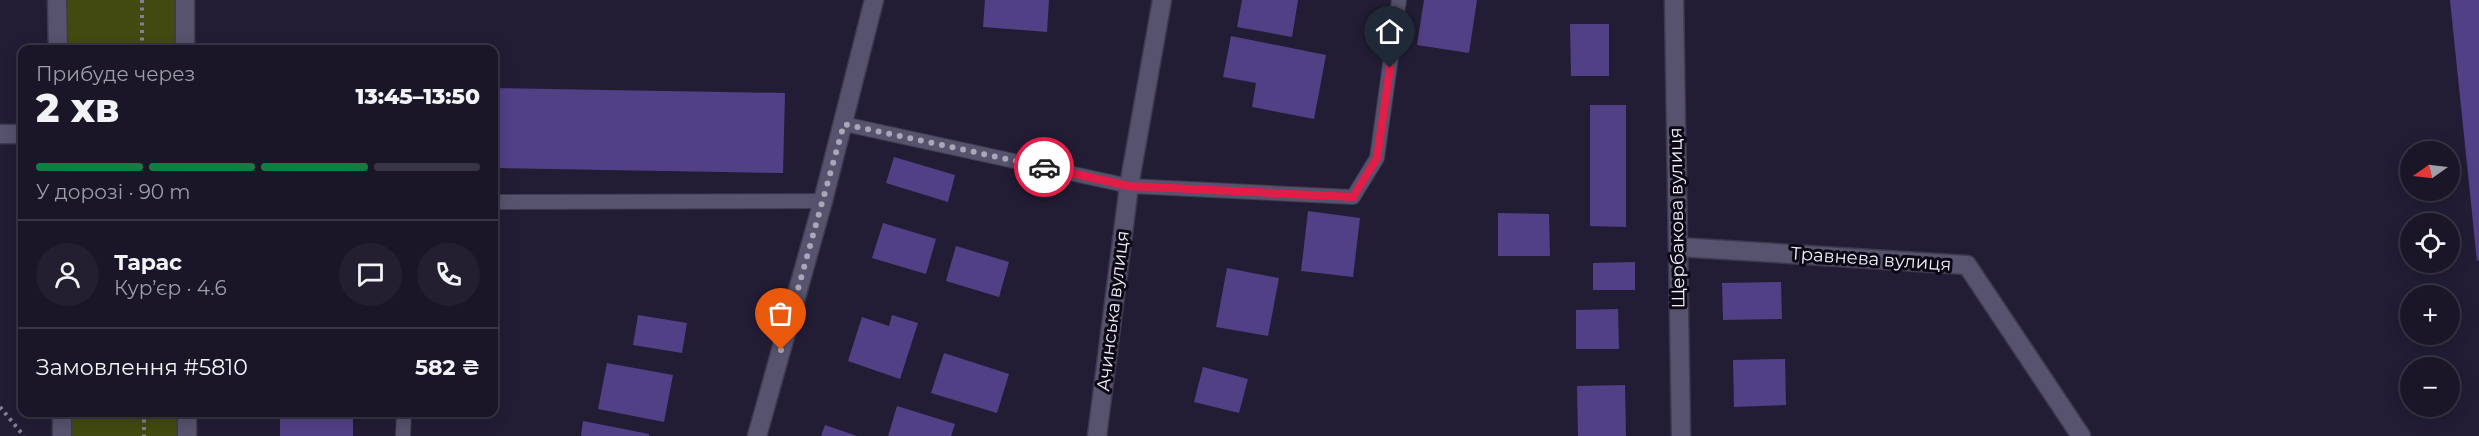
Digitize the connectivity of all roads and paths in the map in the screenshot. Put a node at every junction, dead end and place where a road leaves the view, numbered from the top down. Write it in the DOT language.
graph roads {
  1 [pos="57,0"];
  2 [pos="142,0"];
  3 [pos="185,0"];
  4 [pos="874,0"];
  5 [pos="1162,0"];
  6 [pos="1399,0"];
  7 [pos="1674,0"];
  8 [pos="58,45"];
  9 [pos="142,45"];
  10 [pos="185,45"];
  11 [pos="844,124"];
  12 [pos="0,134"];
  13 [pos="18,134"];
  14 [pos="1129,186"];
  15 [pos="824,201"];
  16 [pos="498,202"];
  17 [pos="1678,247"];
  18 [pos="0,407"];
  19 [pos="62,417"];
  20 [pos="144,417"];
  21 [pos="187,417"];
  22 [pos="404,417"];
  23 [pos="24,436"];
  24 [pos="63,436"];
  25 [pos="144,436"];
  26 [pos="187,436"];
  27 [pos="403,436"];
  28 [pos="757,436"];
  29 [pos="1096,436"];
  30 [pos="1681,436"];
  31 [pos="2081,436"];
  1 -- 8 [label="street"];
  2 -- 9 [label="path"];
  3 -- 10 [label="street"];
  4 -- 11 [label="street"];
  5 -- 14 [label="street, Ачинська вулиця"];
  6 -- 14 [label="lane"];
  7 -- 17 [label="street, Щербакова вулиця"];
  11 -- 14 [label="lane"];
  11 -- 15 [label="street"];
  12 -- 13 [label="street"];
  14 -- 29 [label="street, Ачинська вулиця"];
  15 -- 16 [label="lane"];
  15 -- 28 [label="street"];
  17 -- 30 [label="street, Щербакова вулиця"];
  17 -- 31 [label="street, Травнева вулиця"];
  18 -- 23 [label="path"];
  19 -- 24 [label="street"];
  20 -- 25 [label="path"];
  21 -- 26 [label="street"];
  22 -- 27 [label="lane"];
}
